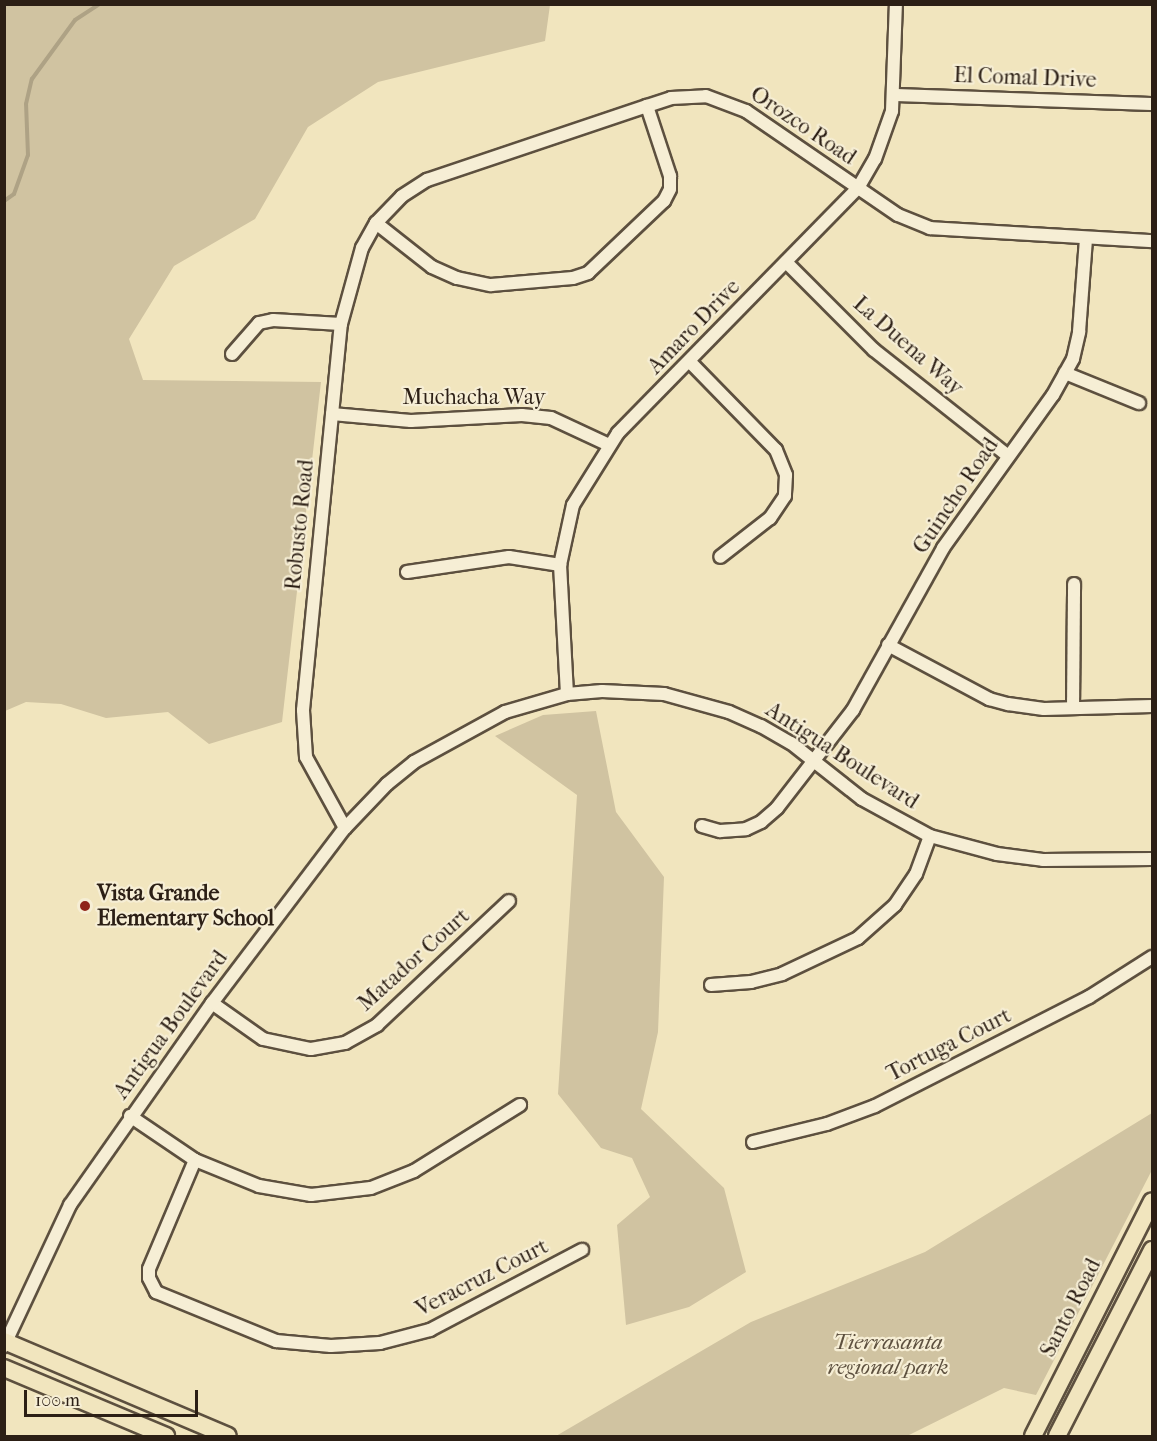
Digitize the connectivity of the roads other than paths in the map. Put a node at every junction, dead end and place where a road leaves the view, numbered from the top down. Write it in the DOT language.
graph roads {
  1 [pos="896,4"];
  2 [pos="895,95"];
  3 [pos="1152,104"];
  4 [pos="647,106"];
  5 [pos="858,188"];
  6 [pos="376,223"];
  7 [pos="1086,238"];
  8 [pos="1152,241"];
  9 [pos="786,262"];
  10 [pos="341,324"];
  11 [pos="232,354"];
  12 [pos="690,362"];
  13 [pos="1065,373"];
  14 [pos="1139,404"];
  15 [pos="332,414"];
  16 [pos="609,446"];
  17 [pos="1008,456"];
  18 [pos="720,557"];
  19 [pos="560,565"];
  20 [pos="407,572"];
  21 [pos="1074,584"];
  22 [pos="888,645"];
  23 [pos="567,694"];
  24 [pos="1152,706"];
  25 [pos="1073,708"];
  26 [pos="812,760"];
  27 [pos="702,826"];
  28 [pos="345,828"];
  29 [pos="930,836"];
  30 [pos="1152,859"];
  31 [pos="509,902"];
  32 [pos="1152,957"];
  33 [pos="711,985"];
  34 [pos="212,1003"];
  35 [pos="520,1105"];
  36 [pos="130,1116"];
  37 [pos="753,1142"];
  38 [pos="195,1160"];
  39 [pos="1152,1201"];
  40 [pos="582,1250"];
  41 [pos="1152,1250"];
  42 [pos="5,1343"];
  43 [pos="4,1368"];
  44 [pos="1035,1436"];
  45 [pos="166,1437"];
  46 [pos="228,1437"];
  47 [pos="1057,1437"];
  1 -- 2 [label="street, Amaro Drive"];
  2 -- 3 [label="street, El Comal Drive"];
  2 -- 5 [label="street, Amaro Drive"];
  4 -- 5 [label="street, Orozco Road"];
  4 -- 6 [label="street, Orozco Road"];
  4 -- 6 [label="street"];
  5 -- 7 [label="street, Orozco Road"];
  5 -- 9 [label="street, Amaro Drive"];
  6 -- 10 [label="street, Robusto Road"];
  7 -- 8 [label="street, Orozco Road"];
  7 -- 13 [label="street, Guincho Road"];
  9 -- 12 [label="street, Amaro Drive"];
  9 -- 17 [label="street, La Duena Way"];
  10 -- 11 [label="street"];
  10 -- 15 [label="street, Robusto Road"];
  12 -- 16 [label="street, Amaro Drive"];
  12 -- 18 [label="street"];
  13 -- 14 [label="street"];
  13 -- 17 [label="street, Guincho Road"];
  15 -- 16 [label="street, Muchacha Way"];
  15 -- 28 [label="street, Robusto Road"];
  16 -- 19 [label="street, Amaro Drive"];
  17 -- 22 [label="street, Guincho Road"];
  19 -- 20 [label="street"];
  19 -- 23 [label="street, Amaro Drive"];
  21 -- 25 [label="street"];
  22 -- 25 [label="street"];
  22 -- 26 [label="street, Guincho Road"];
  23 -- 26 [label="street, Antigua Boulevard"];
  23 -- 28 [label="street, Antigua Boulevard"];
  24 -- 25 [label="street"];
  26 -- 27 [label="street, Guincho Road"];
  26 -- 29 [label="street, Antigua Boulevard"];
  28 -- 34 [label="street, Antigua Boulevard"];
  29 -- 30 [label="street, Antigua Boulevard"];
  29 -- 33 [label="street"];
  31 -- 34 [label="street, Matador Court"];
  32 -- 37 [label="street, Tortuga Court"];
  34 -- 36 [label="street, Antigua Boulevard"];
  35 -- 38 [label="street"];
  36 -- 38 [label="street"];
  36 -- 42 [label="street, Antigua Boulevard"];
  38 -- 40 [label="street, Veracruz Court"];
  39 -- 44 [label="main road, Santo Road"];
  41 -- 47 [label="main road, Santo Road"];
  42 -- 46 [label="main road"];
  43 -- 45 [label="main road"];
}
